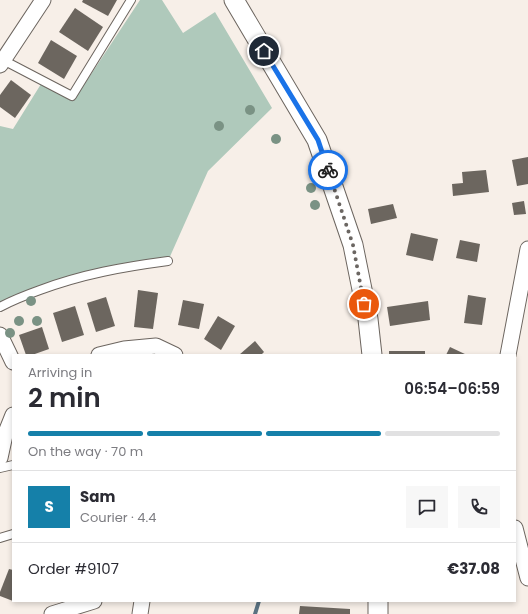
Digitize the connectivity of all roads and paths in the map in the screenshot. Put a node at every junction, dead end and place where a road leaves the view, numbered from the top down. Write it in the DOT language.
graph roads {
  1 [pos="43,0"];
  2 [pos="131,0"];
  3 [pos="234,0"];
  4 [pos="1,62"];
  5 [pos="528,249"];
  6 [pos="168,261"];
  7 [pos="0,307"];
  8 [pos="0,335"];
  9 [pos="103,354"];
  10 [pos="174,354"];
  11 [pos="372,354"];
  12 [pos="508,354"];
  13 [pos="12,360"];
  14 [pos="12,418"];
  15 [pos="0,458"];
  16 [pos="12,464"];
  17 [pos="0,468"];
  18 [pos="516,532"];
  19 [pos="12,534"];
  20 [pos="0,538"];
  21 [pos="528,578"];
  22 [pos="91,602"];
  23 [pos="142,602"];
  24 [pos="378,602"];
  25 [pos="52,614"];
  26 [pos="140,614"];
  27 [pos="378,614"];
  1 -- 4 [label="street"];
  2 -- 4 [label="lane"];
  3 -- 11 [label="street"];
  5 -- 12 [label="street"];
  6 -- 7 [label="lane"];
  8 -- 13 [label="street"];
  9 -- 10 [label="street"];
  14 -- 15 [label="street"];
  16 -- 17 [label="lane"];
  18 -- 21 [label="street"];
  19 -- 20 [label="lane"];
  22 -- 25 [label="street"];
  23 -- 26 [label="street"];
  24 -- 27 [label="street"];
}
